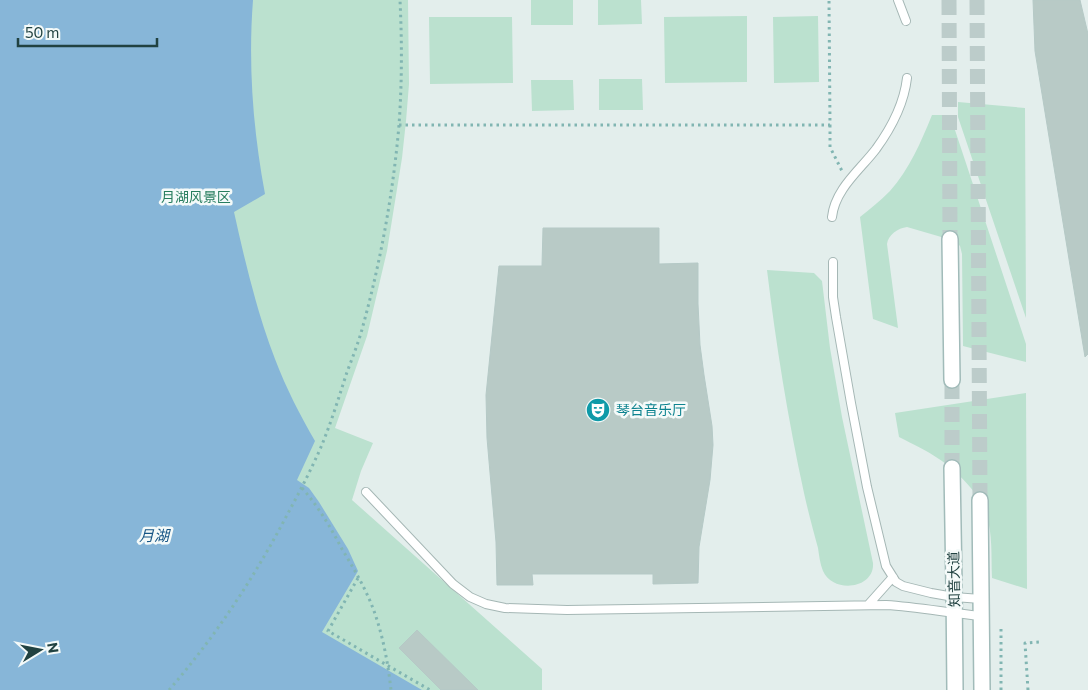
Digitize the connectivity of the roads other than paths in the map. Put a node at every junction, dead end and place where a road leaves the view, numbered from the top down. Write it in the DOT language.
graph roads {
  1 [pos="898,0"];
  2 [pos="906,21"];
  3 [pos="907,78"];
  4 [pos="832,217"];
  5 [pos="950,239"];
  6 [pos="833,262"];
  7 [pos="952,380"];
  8 [pos="952,468"];
  9 [pos="366,492"];
  10 [pos="980,500"];
  11 [pos="893,577"];
  12 [pos="954,597"];
  13 [pos="981,599"];
  14 [pos="868,605"];
  15 [pos="954,613"];
  16 [pos="981,616"];
  17 [pos="955,690"];
  18 [pos="982,690"];
  1 -- 2 [label="lane"];
  3 -- 4 [label="lane"];
  5 -- 7 [label="main road"];
  6 -- 11 [label="lane"];
  8 -- 12 [label="main road, 知音大道"];
  9 -- 14 [label="lane"];
  10 -- 13 [label="main road, 知音大道"];
  11 -- 12 [label="lane"];
  11 -- 14 [label="lane"];
  12 -- 13 [label="lane"];
  12 -- 15 [label="main road, 知音大道"];
  13 -- 16 [label="main road, 知音大道"];
  14 -- 15 [label="lane"];
  15 -- 16 [label="lane"];
  15 -- 17 [label="main road, 知音大道"];
  16 -- 18 [label="main road, 知音大道"];
}
